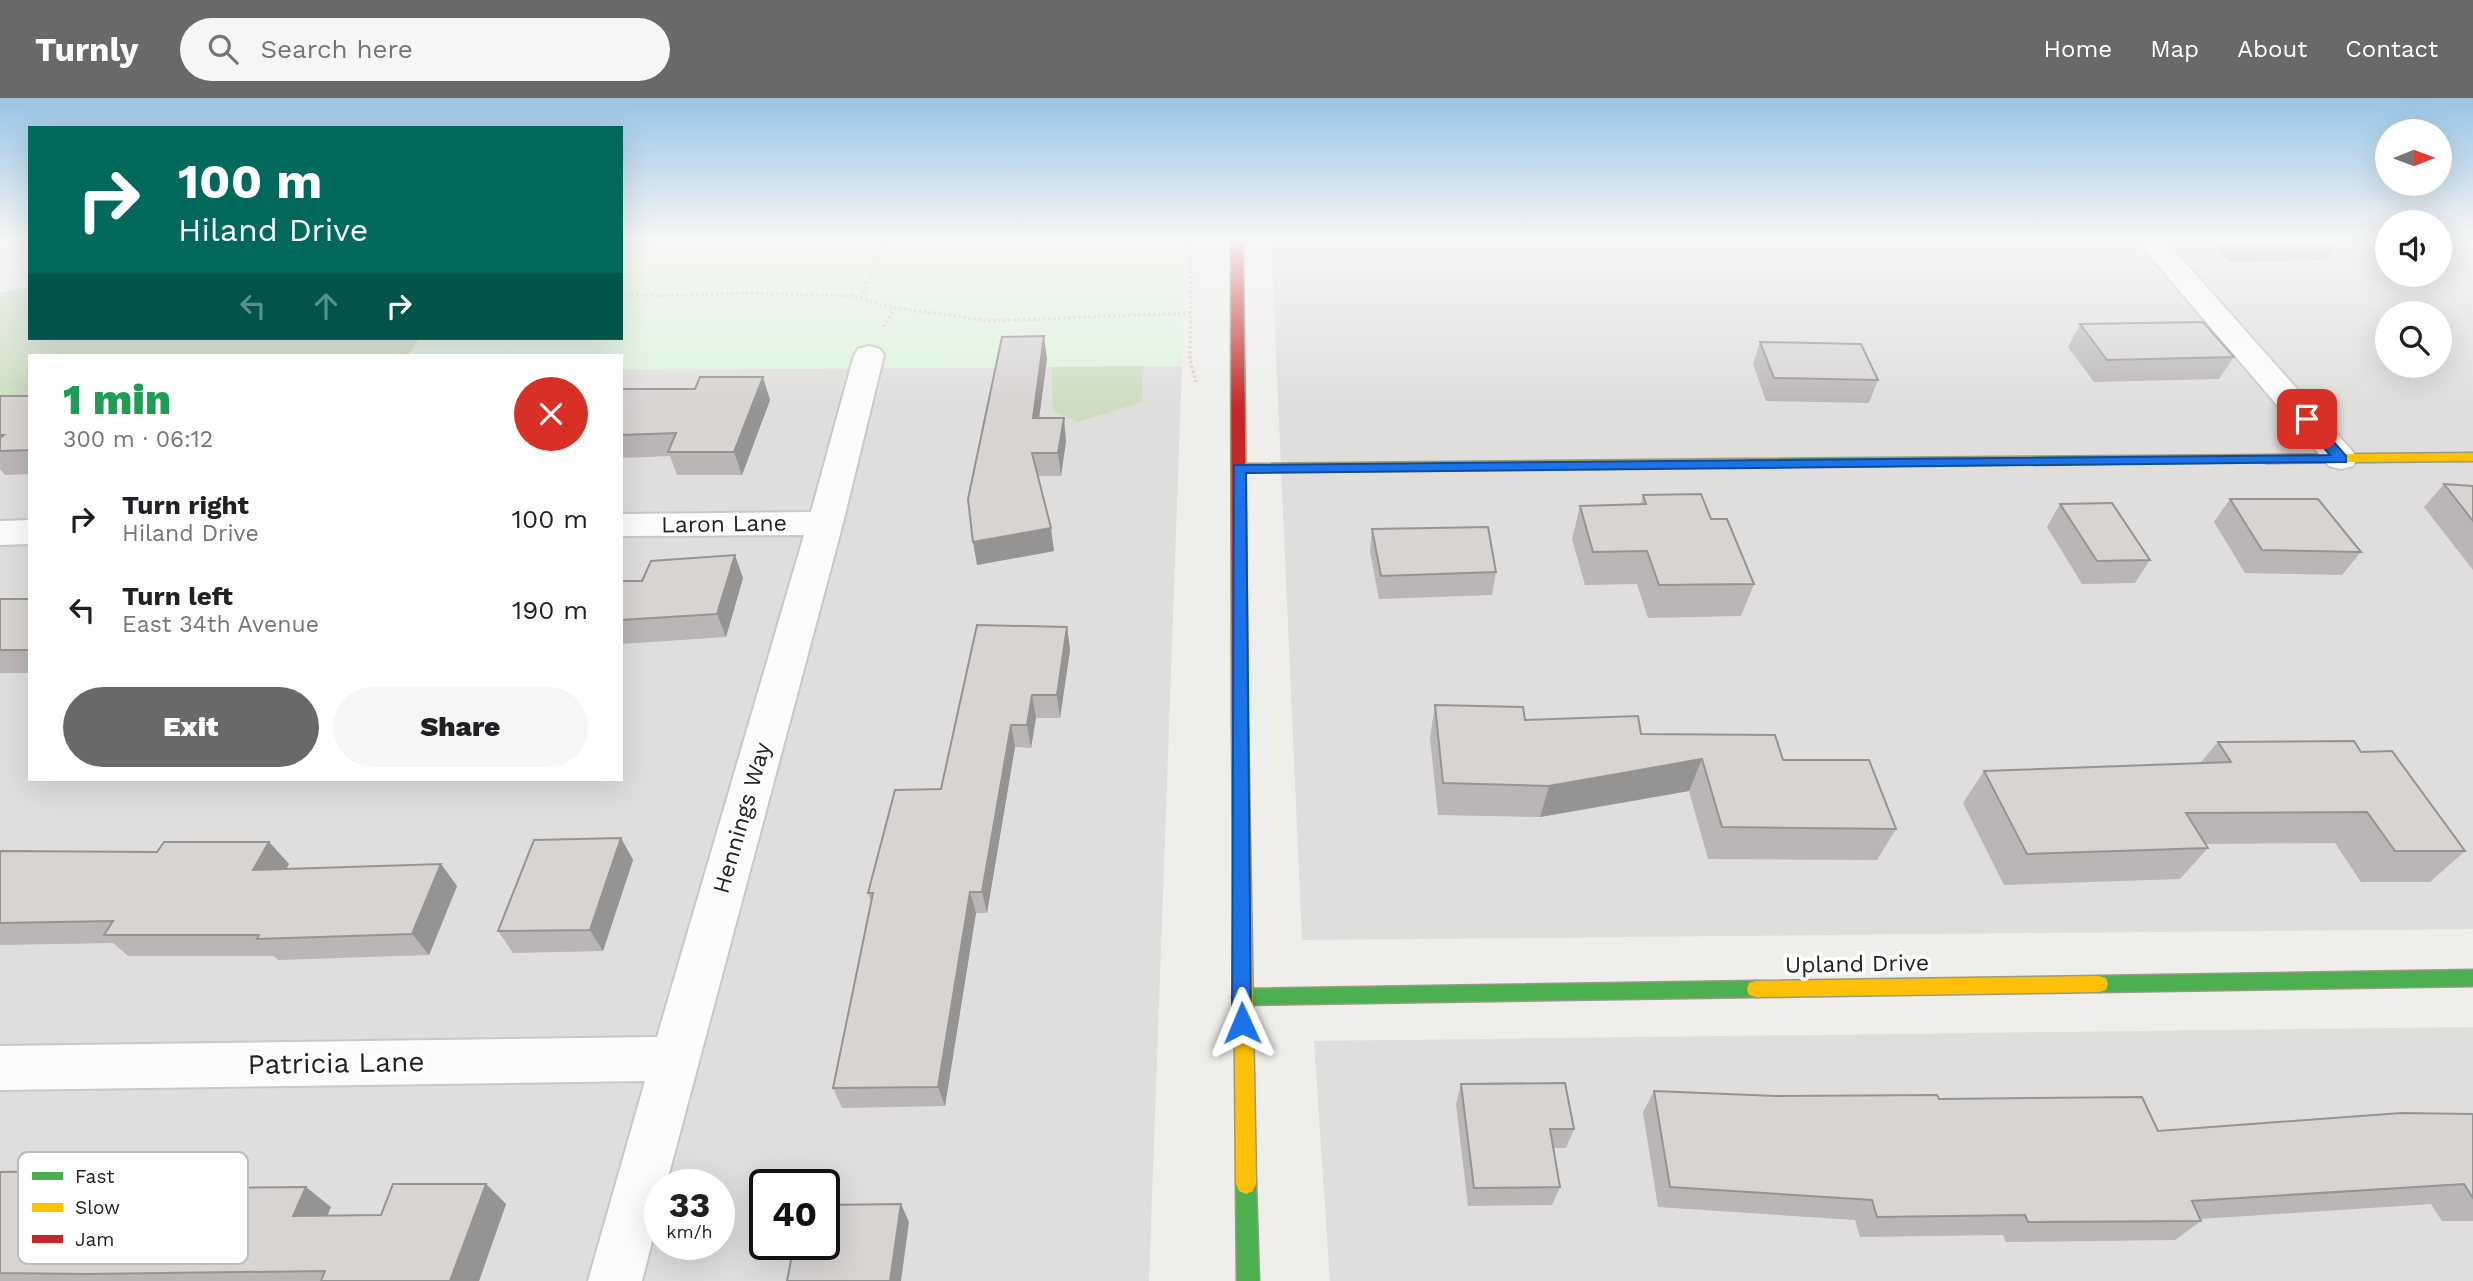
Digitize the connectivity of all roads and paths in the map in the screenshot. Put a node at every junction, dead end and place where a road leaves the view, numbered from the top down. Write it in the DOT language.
graph roads {
  1 [pos="819,296"];
  2 [pos="1237,296"];
  3 [pos="2199,296"];
  4 [pos="861,298"];
  5 [pos="1191,313"];
  6 [pos="869,355"];
  7 [pos="2473,457"];
  8 [pos="2341,459"];
  9 [pos="1239,468"];
  10 [pos="826,523"];
  11 [pos="623,525"];
  12 [pos="28,532"];
  13 [pos="0,533"];
  14 [pos="2473,978"];
  15 [pos="1241,997"];
  16 [pos="673,1059"];
  17 [pos="0,1068"];
  18 [pos="615,1281"];
  19 [pos="1248,1281"];
  1 -- 4 [label="path"];
  2 -- 9 [label="street"];
  3 -- 8 [label="street"];
  4 -- 5 [label="path"];
  6 -- 10 [label="street, Hennings Way"];
  7 -- 8 [label="street"];
  8 -- 9 [label="street"];
  9 -- 15 [label="street"];
  10 -- 11 [label="street, Laron Lane"];
  10 -- 16 [label="street, Hennings Way"];
  12 -- 13 [label="street"];
  14 -- 15 [label="street, Upland Drive"];
  15 -- 19 [label="street"];
  16 -- 17 [label="street, Patricia Lane"];
  16 -- 18 [label="street, Hennings Way"];
}
